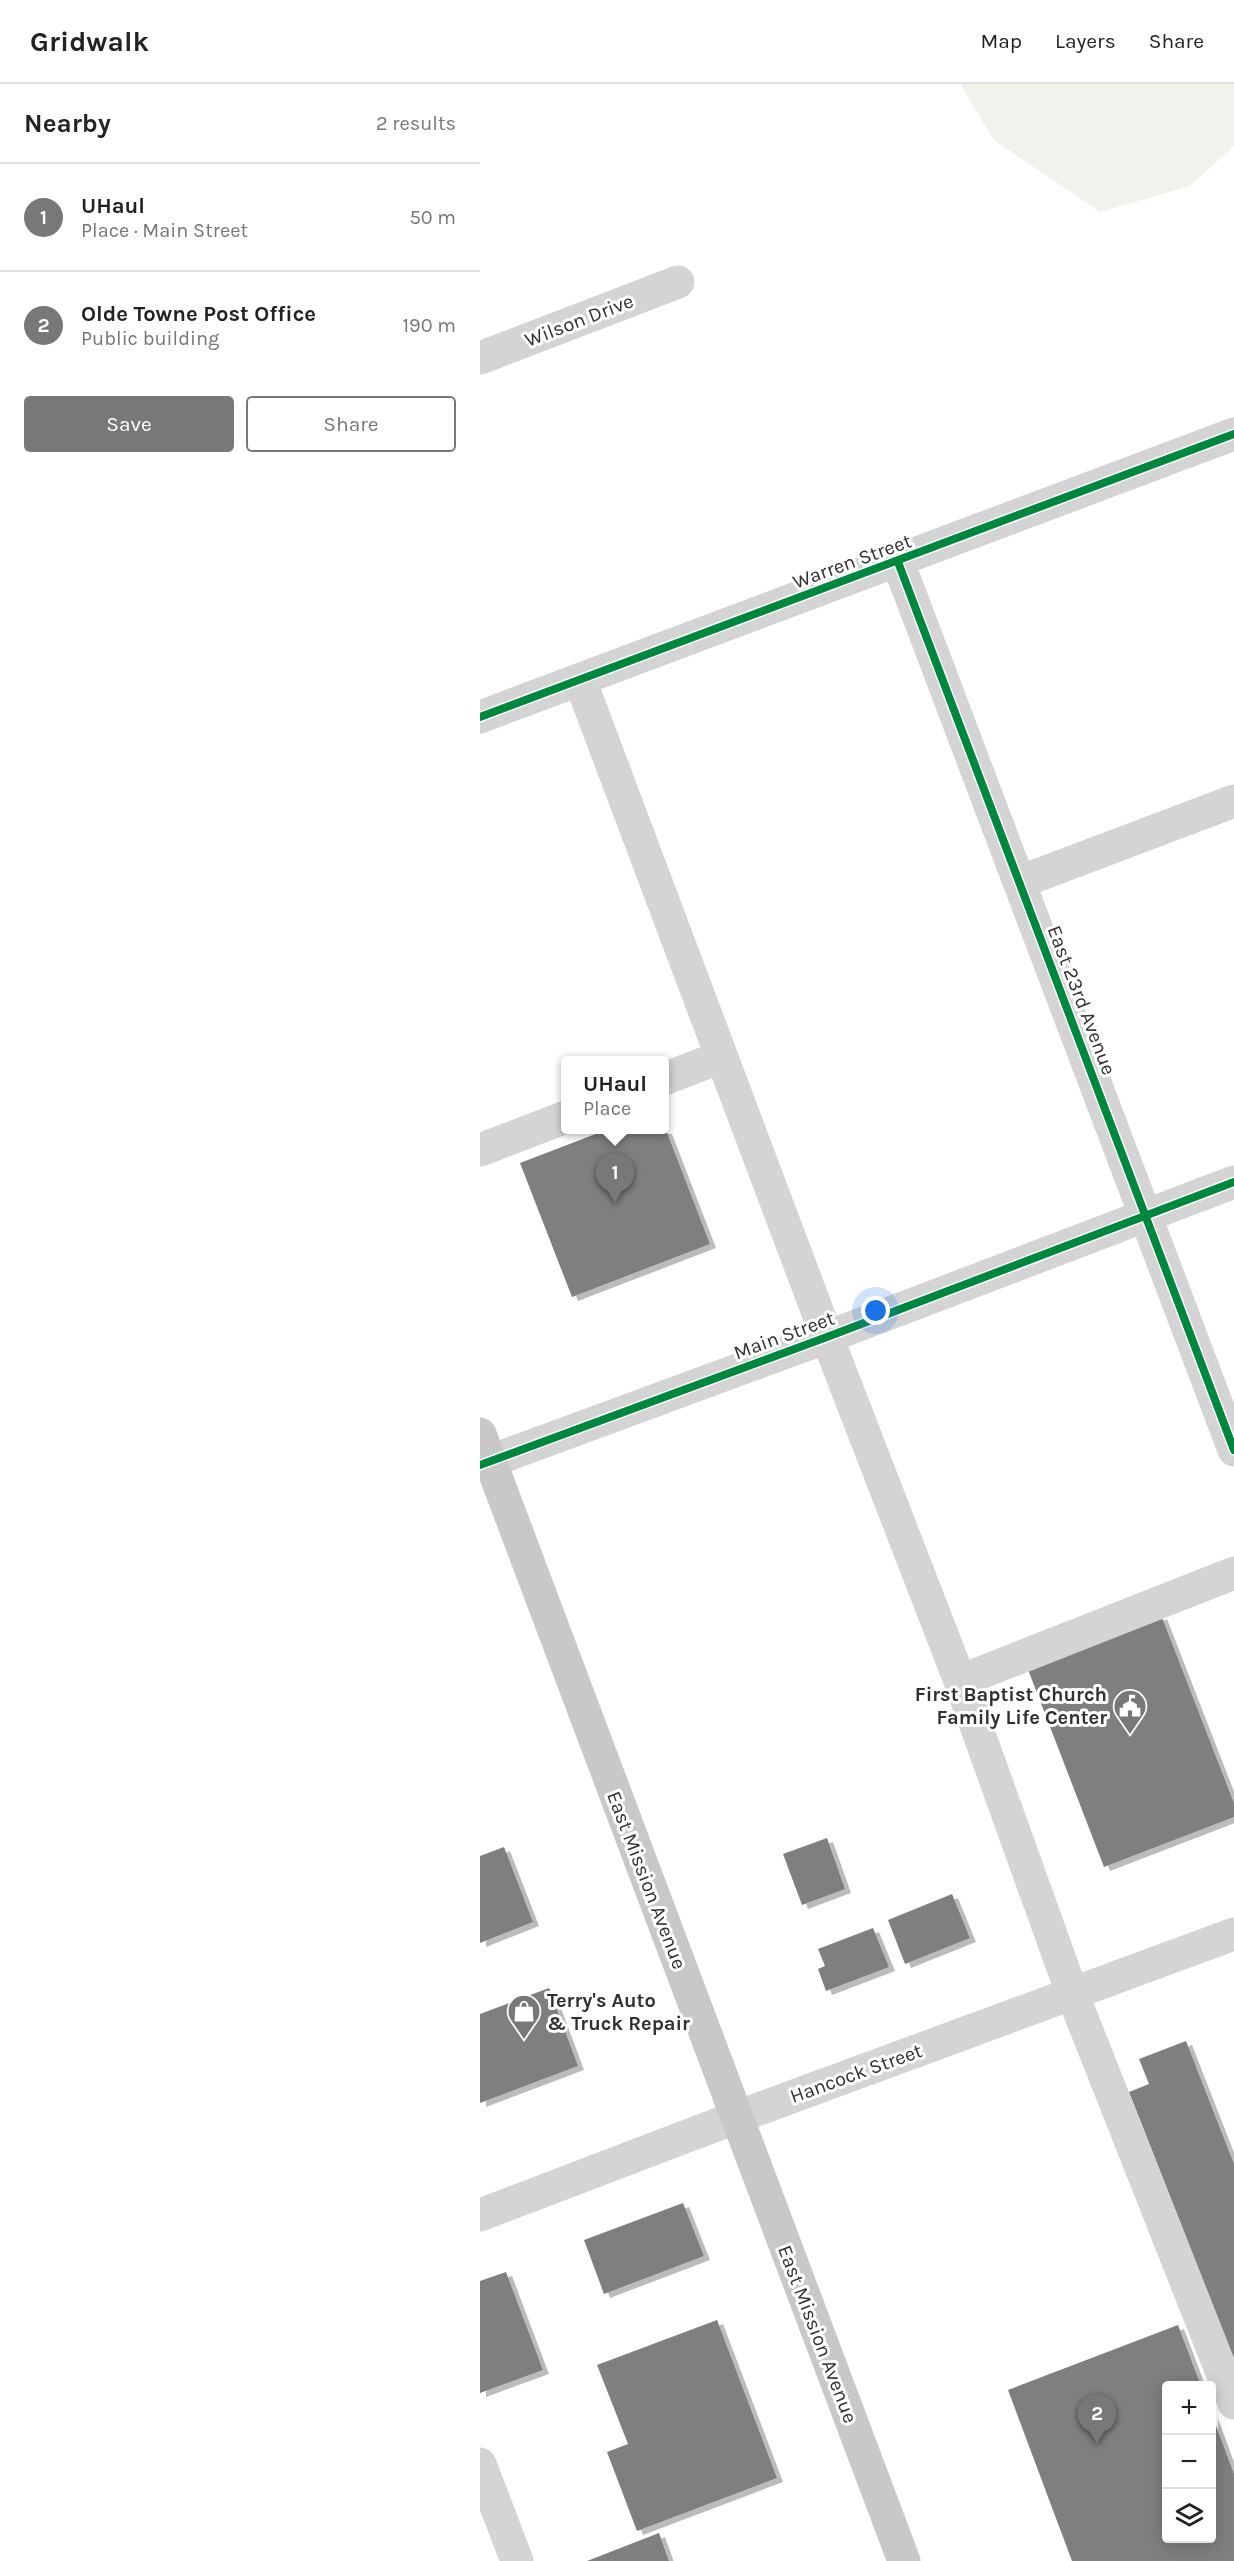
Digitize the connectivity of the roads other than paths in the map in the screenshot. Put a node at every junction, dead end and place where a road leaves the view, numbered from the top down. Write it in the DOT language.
graph roads {
  1 [pos="678,282"];
  2 [pos="480,358"];
  3 [pos="1234,434"];
  4 [pos="898,562"];
  5 [pos="580,680"];
  6 [pos="480,717"];
  7 [pos="1234,801"];
  8 [pos="1020,882"];
  9 [pos="721,1057"];
  10 [pos="669,1077"];
  11 [pos="561,1119"];
  12 [pos="480,1150"];
  13 [pos="1234,1182"];
  14 [pos="1146,1214"];
  15 [pos="827,1337"];
  16 [pos="1234,1450"];
  17 [pos="483,1454"];
  18 [pos="1234,1573"];
  19 [pos="960,1681"];
  20 [pos="1234,1934"];
  21 [pos="1072,1993"];
  22 [pos="737,2117"];
  23 [pos="480,2215"];
  24 [pos="1234,2403"];
  25 [pos="480,2464"];
  26 [pos="517,2561"];
  27 [pos="904,2561"];
  1 -- 2 [label="street, Wilson Drive"];
  3 -- 4 [label="street, Warren Street"];
  4 -- 5 [label="street, Warren Street"];
  4 -- 8 [label="street, East 23rd Avenue"];
  5 -- 6 [label="street, Warren Street"];
  5 -- 9 [label="street"];
  7 -- 8 [label="street"];
  8 -- 14 [label="street, East 23rd Avenue"];
  9 -- 10 [label="street"];
  9 -- 15 [label="street"];
  11 -- 12 [label="street"];
  13 -- 14 [label="street, Main Street"];
  14 -- 15 [label="street, Main Street"];
  14 -- 16 [label="street, East 23rd Avenue"];
  15 -- 17 [label="street, Main Street"];
  15 -- 19 [label="street"];
  17 -- 22 [label="main road, East Mission Avenue"];
  18 -- 19 [label="street"];
  19 -- 21 [label="street"];
  20 -- 21 [label="street, Hancock Street"];
  21 -- 22 [label="street, Hancock Street"];
  21 -- 24 [label="street"];
  22 -- 23 [label="street, Hancock Street"];
  22 -- 27 [label="main road, East Mission Avenue"];
  25 -- 26 [label="street"];
}
